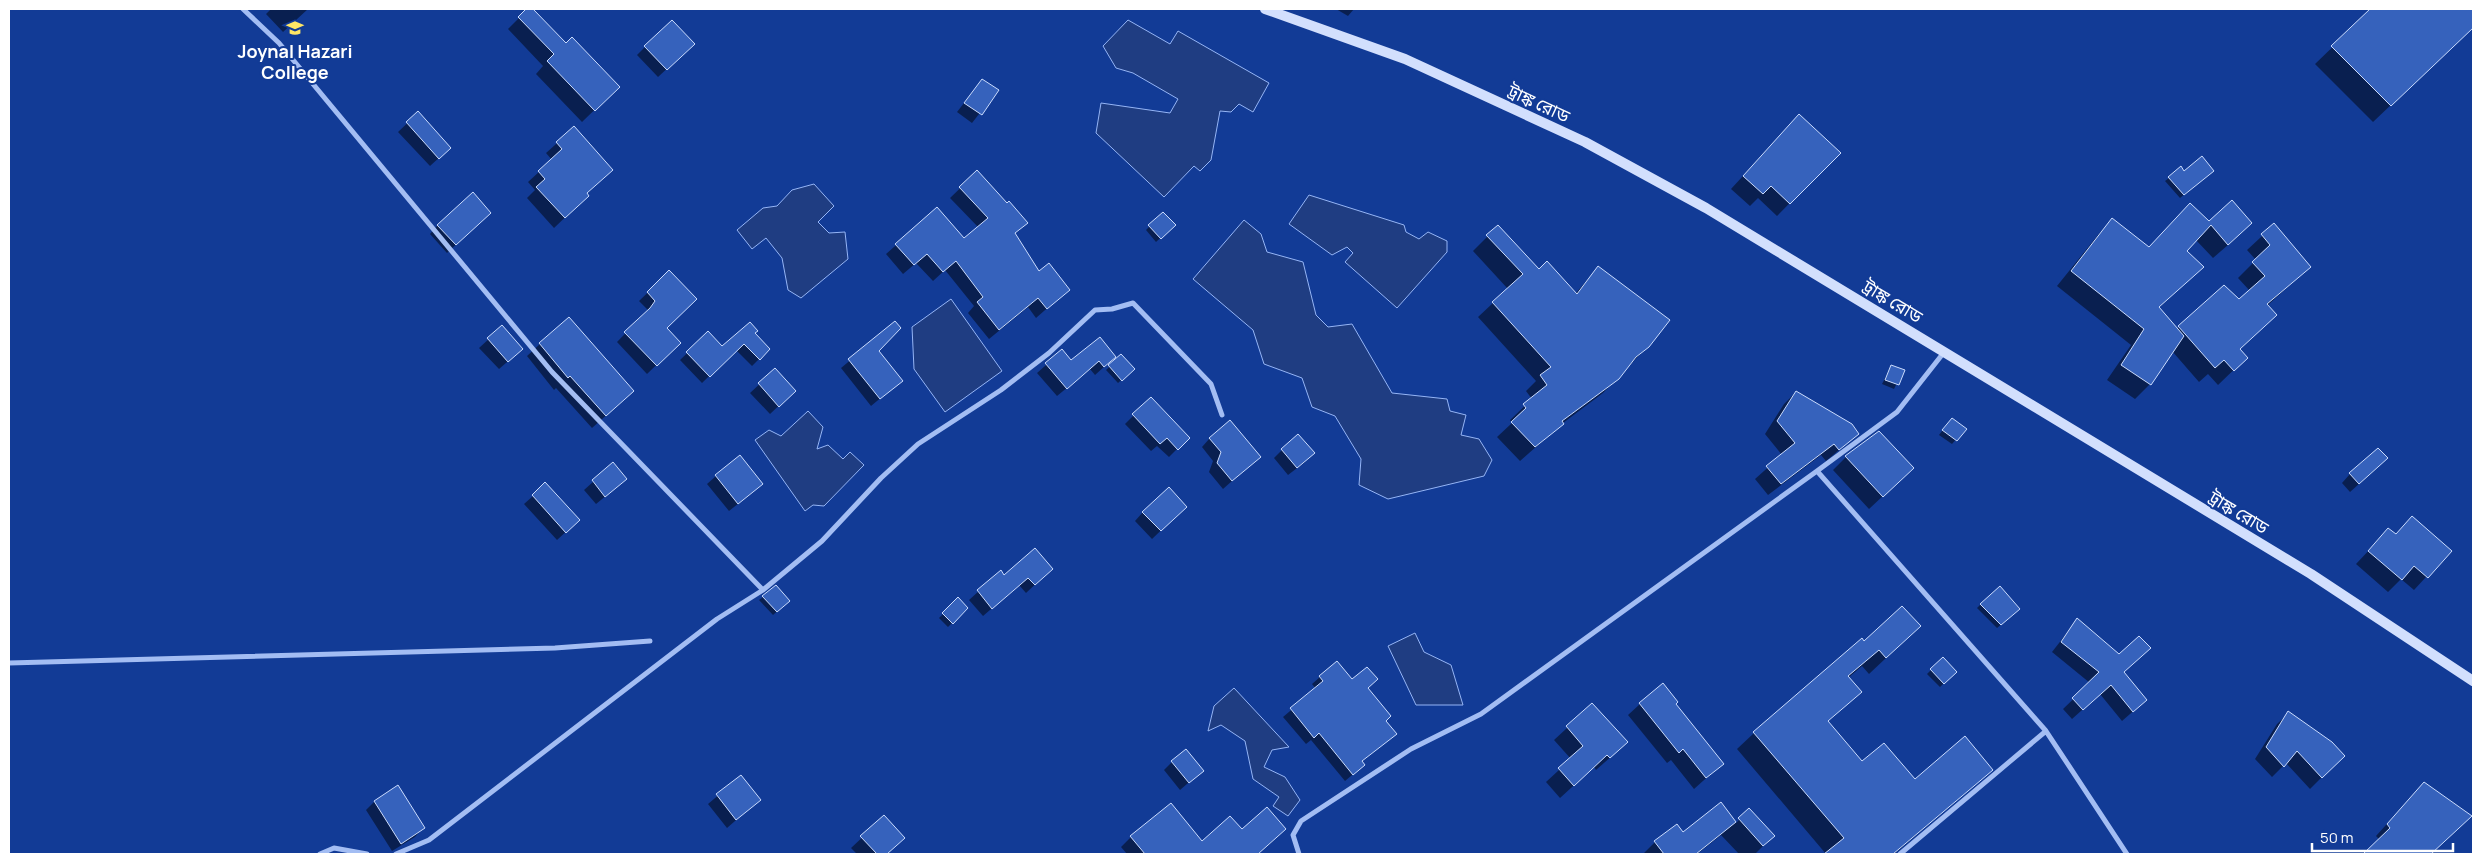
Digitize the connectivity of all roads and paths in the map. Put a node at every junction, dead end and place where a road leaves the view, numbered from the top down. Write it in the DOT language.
graph roads {
  1 [pos="243,9"];
  2 [pos="1265,9"];
  3 [pos="1945,351"];
  4 [pos="1222,415"];
  5 [pos="1817,471"];
  6 [pos="762,590"];
  7 [pos="650,641"];
  8 [pos="9,663"];
  9 [pos="2473,681"];
  10 [pos="2046,731"];
  11 [pos="320,854"];
  12 [pos="366,854"];
  13 [pos="396,854"];
  14 [pos="1299,854"];
  15 [pos="1900,854"];
  16 [pos="2128,854"];
  1 -- 6 [label="street"];
  2 -- 3 [label="main road, ট্রাঙ্ক রোড"];
  3 -- 5 [label="street"];
  3 -- 9 [label="main road, ট্রাঙ্ক রোড"];
  4 -- 6 [label="street"];
  5 -- 10 [label="street"];
  5 -- 14 [label="street"];
  6 -- 13 [label="street"];
  7 -- 8 [label="street"];
  10 -- 15 [label="street"];
  10 -- 16 [label="street"];
  11 -- 12 [label="street"];
}
